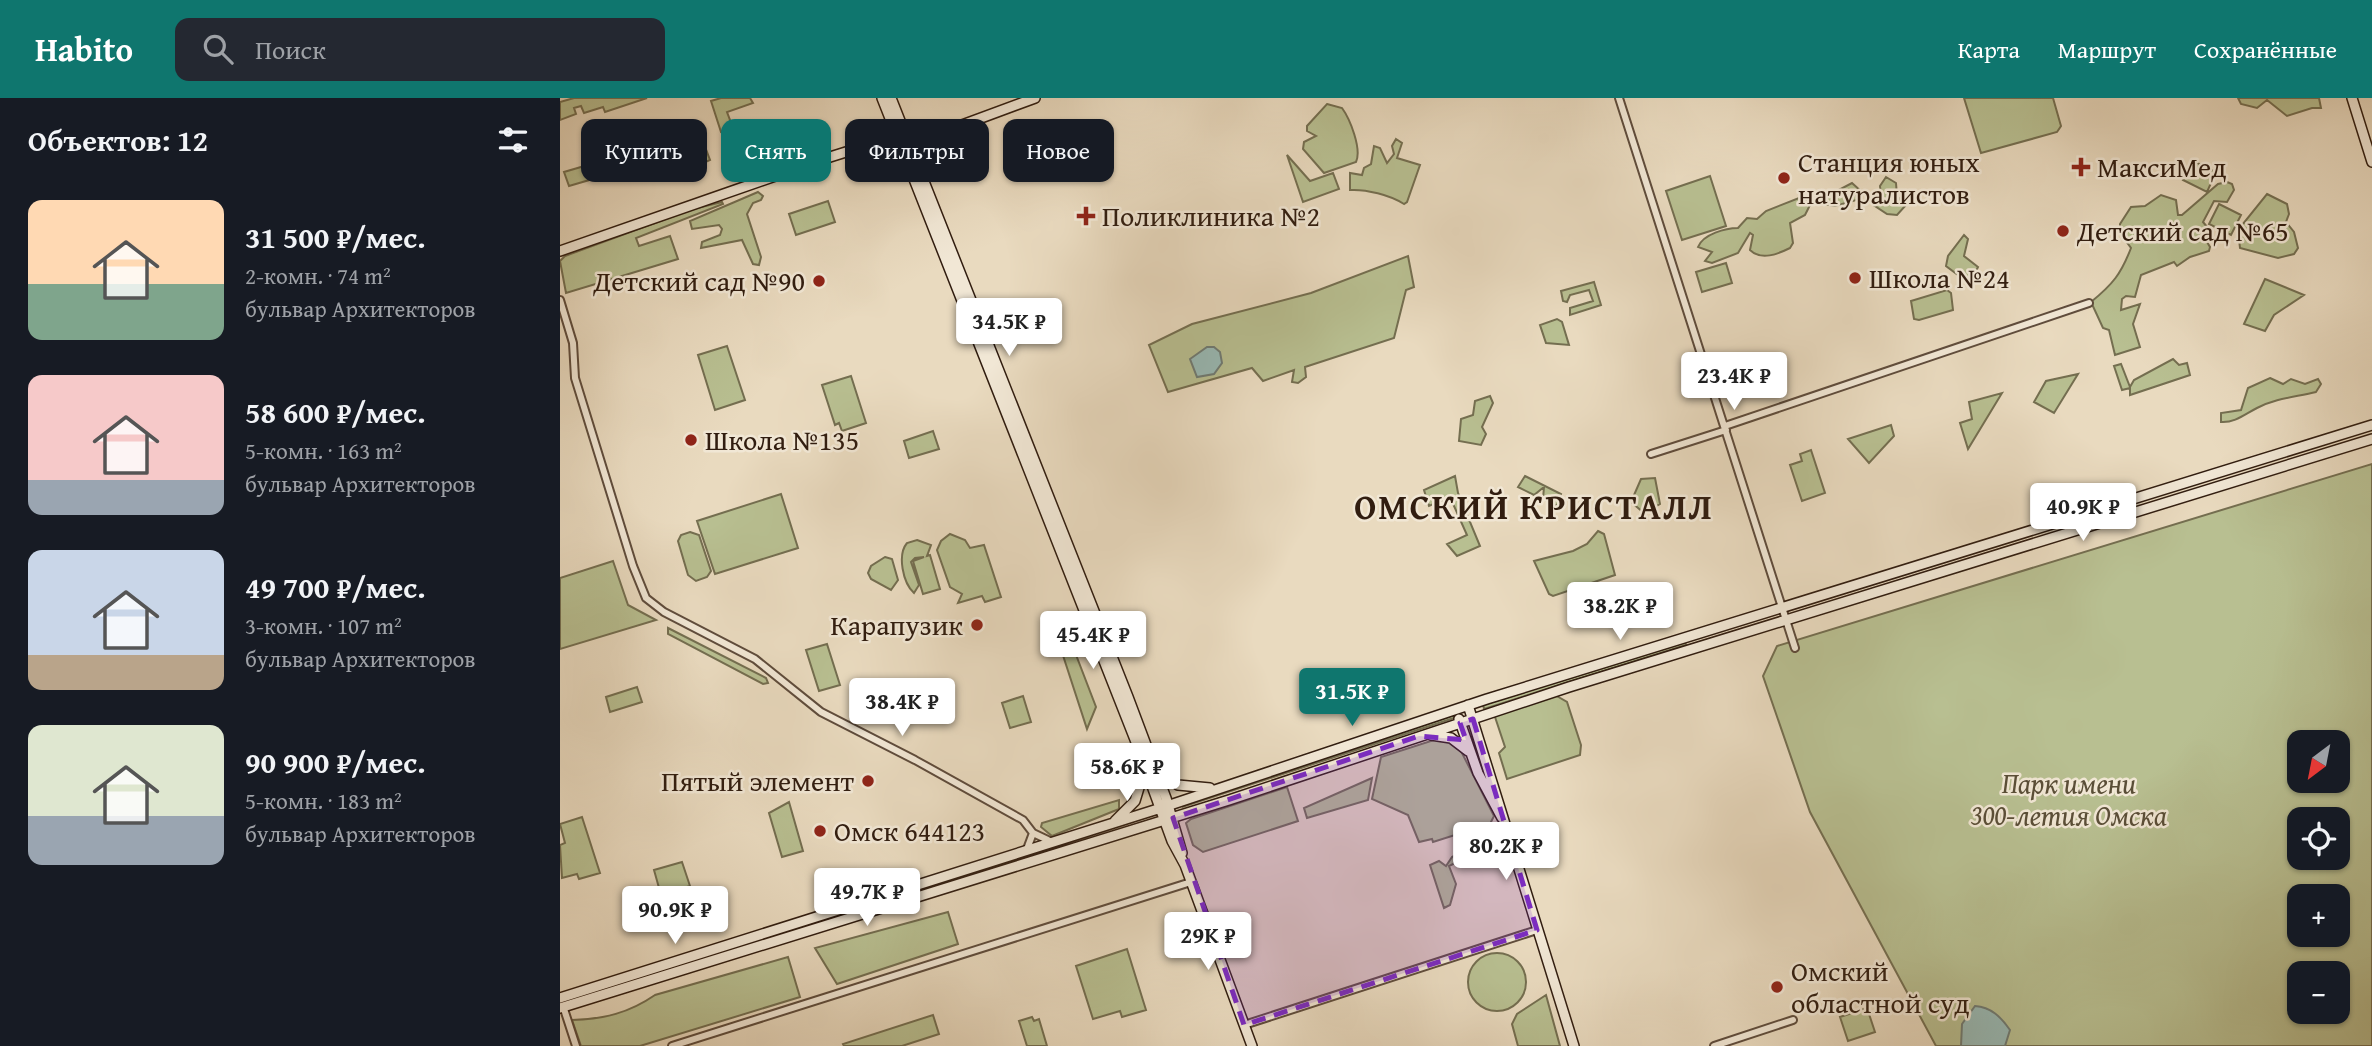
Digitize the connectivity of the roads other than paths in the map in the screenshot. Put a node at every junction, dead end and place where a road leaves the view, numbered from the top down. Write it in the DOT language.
graph roads {
  1 [pos="882,98"];
  2 [pos="891,98"];
  3 [pos="1035,98"];
  4 [pos="1619,98"];
  5 [pos="2352,98"];
  6 [pos="893,119"];
  7 [pos="897,119"];
  8 [pos="978,119"];
  9 [pos="845,153"];
  10 [pos="2372,162"];
  11 [pos="920,182"];
  12 [pos="560,251"];
  13 [pos="560,300"];
  14 [pos="2089,303"];
  15 [pos="2372,425"];
  16 [pos="1725,428"];
  17 [pos="2372,439"];
  18 [pos="1651,454"];
  19 [pos="1784,614"];
  20 [pos="1795,648"];
  21 [pos="1468,705"];
  22 [pos="1456,709"];
  23 [pos="1473,719"];
  24 [pos="1460,723"];
  25 [pos="1419,736"];
  26 [pos="1471,754"];
  27 [pos="1150,767"];
  28 [pos="1226,787"];
  29 [pos="1165,807"];
  30 [pos="1169,819"];
  31 [pos="1504,822"];
  32 [pos="1112,824"];
  33 [pos="1033,833"];
  34 [pos="1054,842"];
  35 [pos="1026,851"];
  36 [pos="1191,882"];
  37 [pos="1537,930"];
  38 [pos="561,1003"];
  39 [pos="1793,1020"];
  40 [pos="1244,1025"];
  41 [pos="576,1046"];
  42 [pos="673,1046"];
  43 [pos="1252,1046"];
  44 [pos="1574,1046"];
  45 [pos="1714,1046"];
  1 -- 6 [label="main road"];
  2 -- 7 [label="main road"];
  3 -- 8 [label="main road"];
  4 -- 16 [label="street"];
  5 -- 10 [label="main road"];
  9 -- 12 [label="main road"];
  11 -- 27 [label="main road"];
  13 -- 33 [label="street"];
  14 -- 16 [label="street"];
  15 -- 19 [label="main road"];
  16 -- 18 [label="street"];
  16 -- 19 [label="street"];
  17 -- 19 [label="main road"];
  19 -- 20 [label="street"];
  19 -- 21 [label="main road"];
  19 -- 23 [label="main road"];
  21 -- 22 [label="main road"];
  21 -- 23 [label="main road"];
  22 -- 24 [label="main road"];
  22 -- 28 [label="main road"];
  23 -- 24 [label="main road"];
  23 -- 31 [label="main road"];
  24 -- 25 [label="main road"];
  24 -- 26 [label="main road"];
  25 -- 26 [label="main road"];
  25 -- 30 [label="main road"];
  26 -- 31 [label="main road"];
  27 -- 28 [label="main road"];
  27 -- 29 [label="main road"];
  27 -- 32 [label="main road"];
  28 -- 29 [label="main road"];
  29 -- 30 [label="main road"];
  29 -- 32 [label="main road"];
  30 -- 36 [label="main road"];
  30 -- 38 [label="main road"];
  31 -- 37 [label="main road"];
  32 -- 34 [label="main road"];
  33 -- 34 [label="street"];
  33 -- 35 [label="street"];
  34 -- 35 [label="main road"];
  35 -- 38 [label="main road"];
  36 -- 40 [label="main road"];
  36 -- 42 [label="street"];
  37 -- 40 [label="street"];
  37 -- 44 [label="main road"];
  38 -- 41 [label="street"];
  39 -- 45 [label="street"];
  40 -- 43 [label="main road"];
}
